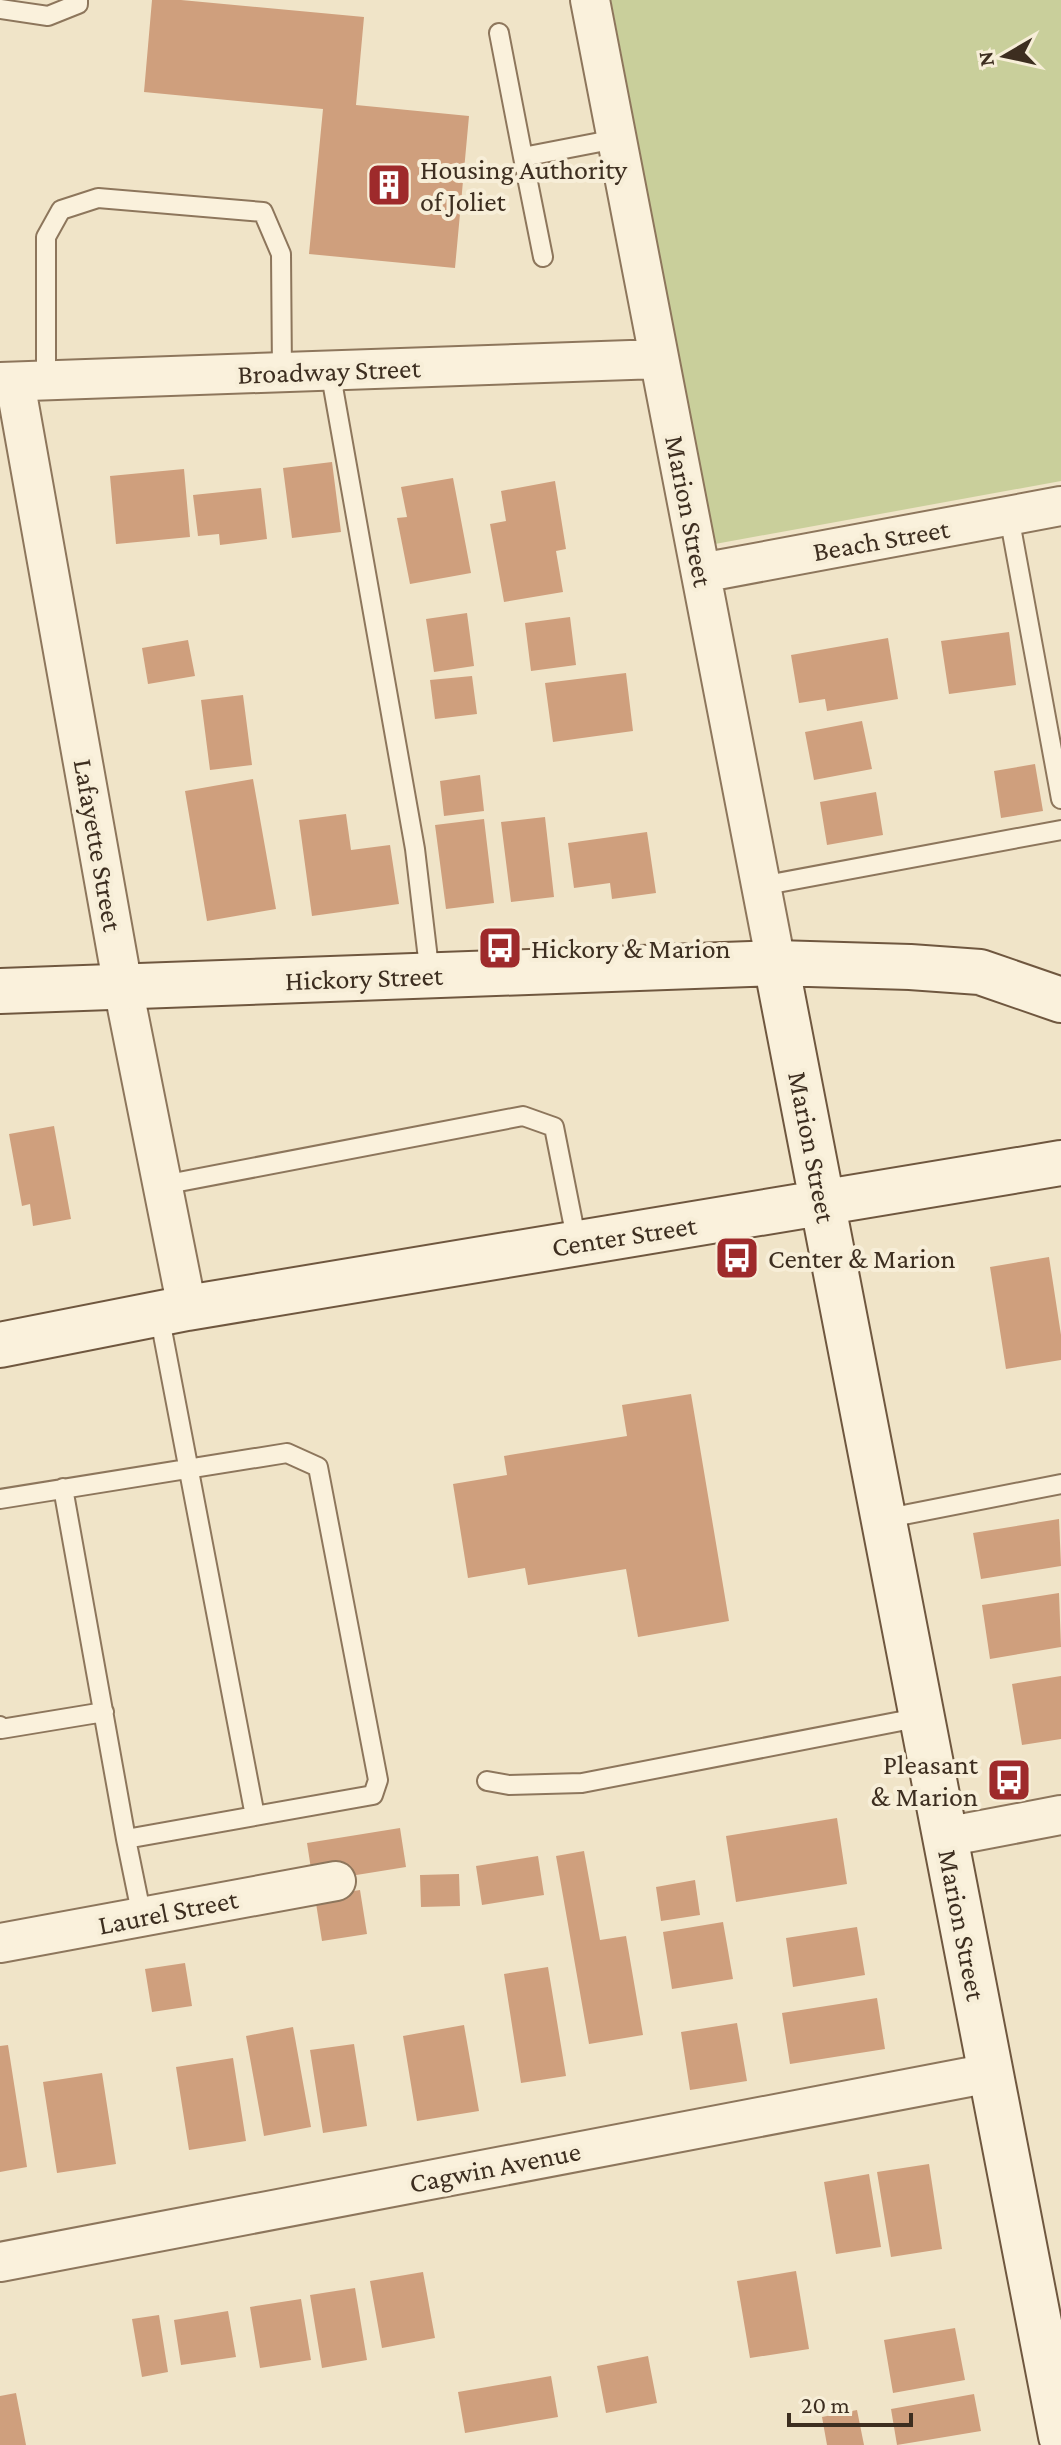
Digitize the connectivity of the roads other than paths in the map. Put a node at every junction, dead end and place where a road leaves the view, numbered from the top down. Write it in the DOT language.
graph roads {
  1 [pos="78,0"];
  2 [pos="590,0"];
  3 [pos="0,9"];
  4 [pos="499,33"];
  5 [pos="616,139"];
  6 [pos="523,157"];
  7 [pos="543,257"];
  8 [pos="659,359"];
  9 [pos="330,370"];
  10 [pos="282,372"];
  11 [pos="20,382"];
  12 [pos="1061,506"];
  13 [pos="1009,516"];
  14 [pos="701,573"];
  15 [pos="1061,799"];
  16 [pos="1061,830"];
  17 [pos="761,886"];
  18 [pos="776,963"];
  19 [pos="430,976"];
  20 [pos="123,987"];
  21 [pos="0,991"];
  22 [pos="1061,1000"];
  23 [pos="1061,1163"];
  24 [pos="163,1185"];
  25 [pos="822,1203"];
  26 [pos="577,1244"];
  27 [pos="173,1311"];
  28 [pos="0,1345"];
  29 [pos="189,1469"];
  30 [pos="1061,1484"];
  31 [pos="63,1488"];
  32 [pos="0,1499"];
  33 [pos="883,1519"];
  34 [pos="104,1712"];
  35 [pos="922,1717"];
  36 [pos="0,1726"];
  37 [pos="487,1781"];
  38 [pos="1061,1815"];
  39 [pos="255,1816"];
  40 [pos="945,1837"];
  41 [pos="126,1839"];
  42 [pos="336,1881"];
  43 [pos="142,1917"];
  44 [pos="0,1943"];
  45 [pos="990,2073"];
  46 [pos="0,2262"];
  47 [pos="1061,2436"];
  1 -- 3 [label="lane"];
  2 -- 5 [label="street, Marion Street"];
  4 -- 6 [label="lane"];
  5 -- 6 [label="lane"];
  5 -- 8 [label="street, Marion Street"];
  6 -- 7 [label="lane"];
  8 -- 9 [label="street, Broadway Street"];
  8 -- 14 [label="street, Marion Street"];
  9 -- 10 [label="street, Broadway Street"];
  9 -- 19 [label="lane"];
  10 -- 11 [label="street, Broadway Street"];
  10 -- 11 [label="lane"];
  11 -- 20 [label="street, Lafayette Street"];
  12 -- 13 [label="street, Beach Street"];
  13 -- 14 [label="street, Beach Street"];
  13 -- 15 [label="lane"];
  14 -- 17 [label="street, Marion Street"];
  16 -- 17 [label="lane"];
  17 -- 18 [label="street, Marion Street"];
  18 -- 19 [label="street, Hickory Street"];
  18 -- 22 [label="street"];
  18 -- 25 [label="street, Marion Street"];
  19 -- 20 [label="street, Hickory Street"];
  20 -- 21 [label="street, Hickory Street"];
  20 -- 24 [label="street, Lafayette Street"];
  23 -- 25 [label="street, Center Street"];
  24 -- 26 [label="lane"];
  24 -- 27 [label="street, Lafayette Street"];
  25 -- 26 [label="street, Center Street"];
  25 -- 33 [label="street, Marion Street"];
  26 -- 27 [label="street, Center Street"];
  27 -- 28 [label="street, Center Street"];
  27 -- 29 [label="lane"];
  29 -- 31 [label="lane"];
  29 -- 39 [label="lane"];
  29 -- 39 [label="lane"];
  30 -- 33 [label="lane"];
  31 -- 32 [label="lane"];
  31 -- 34 [label="lane"];
  33 -- 35 [label="street, Marion Street"];
  34 -- 36 [label="lane"];
  34 -- 41 [label="lane"];
  35 -- 37 [label="lane"];
  35 -- 40 [label="street, Marion Street"];
  38 -- 40 [label="street"];
  39 -- 41 [label="lane"];
  40 -- 45 [label="street, Marion Street"];
  41 -- 43 [label="lane"];
  42 -- 43 [label="street, Laurel Street"];
  43 -- 44 [label="street, Laurel Street"];
  45 -- 46 [label="street, Cagwin Avenue"];
  45 -- 47 [label="street, Marion Street"];
}
